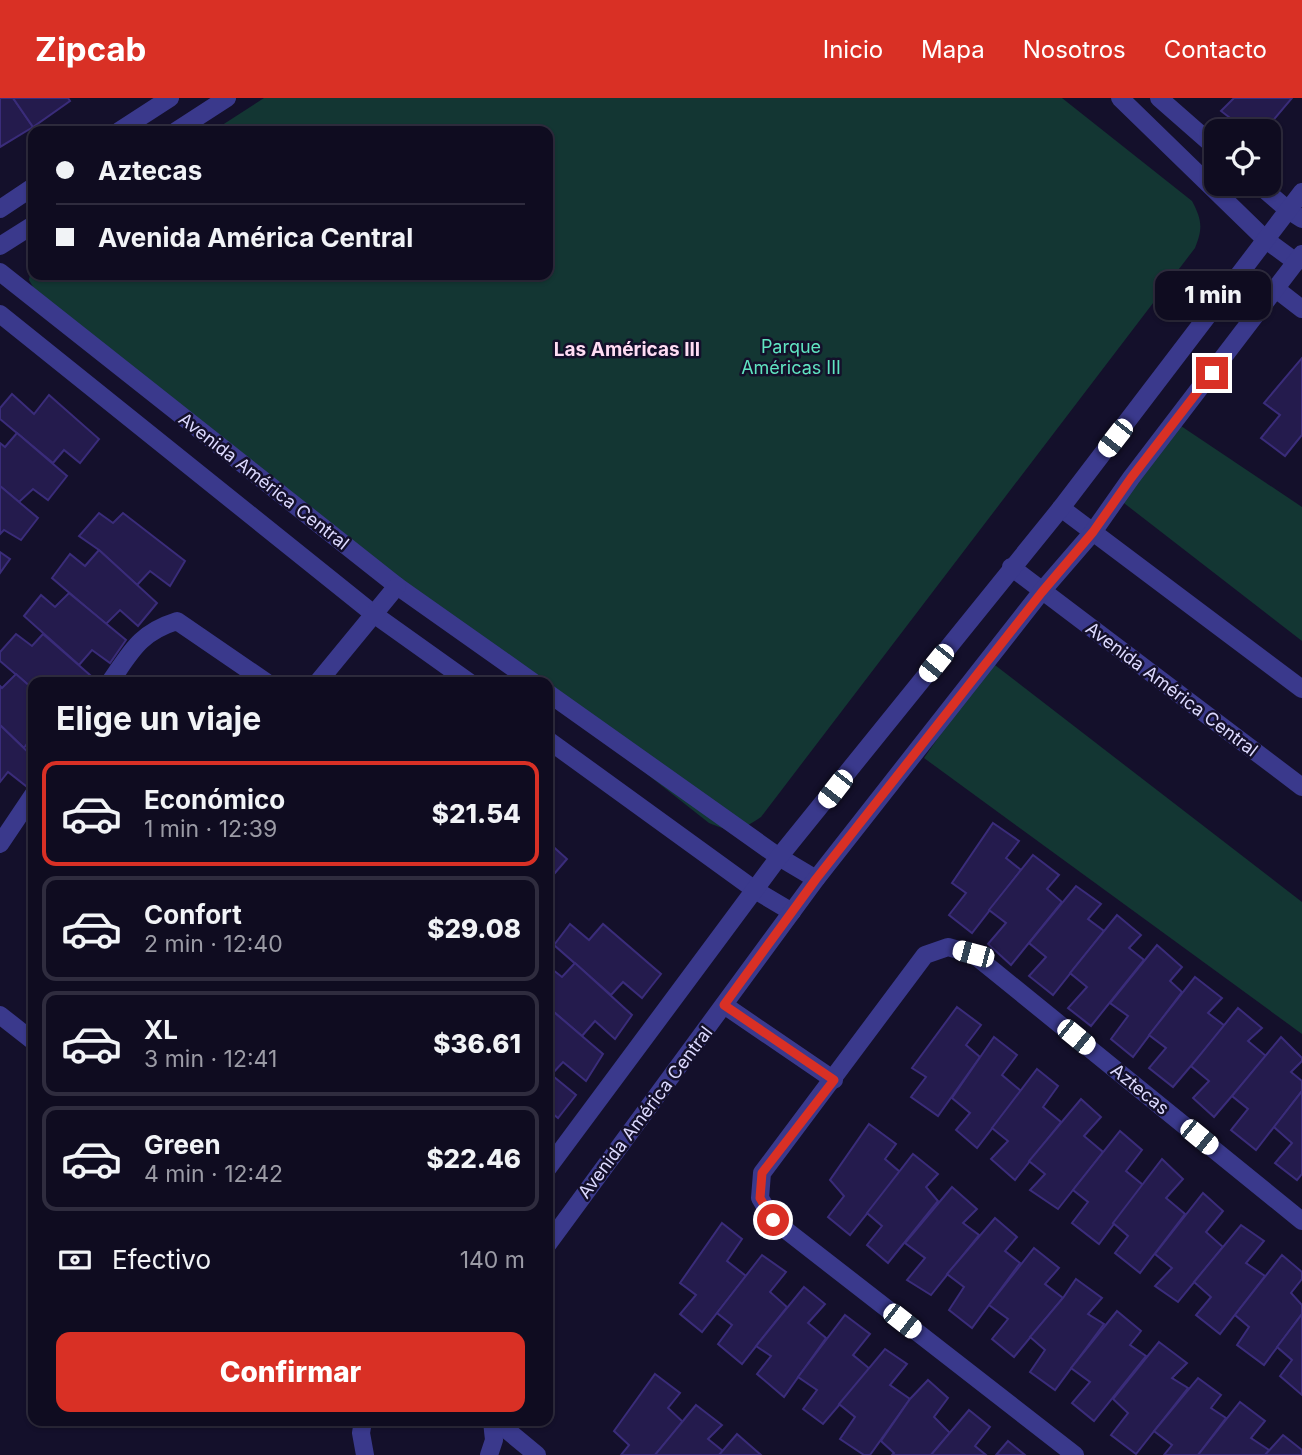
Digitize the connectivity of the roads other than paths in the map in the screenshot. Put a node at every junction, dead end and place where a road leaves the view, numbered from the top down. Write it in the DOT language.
graph roads {
  1 [pos="170,98"];
  2 [pos="227,98"];
  3 [pos="1120,98"];
  4 [pos="1159,98"];
  5 [pos="127,126"];
  6 [pos="184,126"];
  7 [pos="1204,137"];
  8 [pos="28,190"];
  9 [pos="1302,192"];
  10 [pos="1272,196"];
  11 [pos="0,209"];
  12 [pos="1295,215"];
  13 [pos="28,228"];
  14 [pos="1266,240"];
  15 [pos="0,246"];
  16 [pos="1299,258"];
  17 [pos="0,272"];
  18 [pos="1276,289"];
  19 [pos="1302,309"];
  20 [pos="0,314"];
  21 [pos="1061,508"];
  22 [pos="1093,532"];
  23 [pos="1011,567"];
  24 [pos="397,586"];
  25 [pos="1042,592"];
  26 [pos="375,615"];
  27 [pos="113,677"];
  28 [pos="259,677"];
  29 [pos="322,677"];
  30 [pos="462,677"];
  31 [pos="526,677"];
  32 [pos="1302,690"];
  33 [pos="553,697"];
  34 [pos="553,744"];
  35 [pos="1302,787"];
  36 [pos="28,802"];
  37 [pos="0,844"];
  38 [pos="779,857"];
  39 [pos="816,879"];
  40 [pos="755,890"];
  41 [pos="792,912"];
  42 [pos="724,1005"];
  43 [pos="0,1015"];
  44 [pos="28,1037"];
  45 [pos="834,1080"];
  46 [pos="553,1161"];
  47 [pos="1302,1221"];
  48 [pos="553,1237"];
  49 [pos="362,1426"];
  50 [pos="494,1426"];
  51 [pos="500,1426"];
  52 [pos="365,1455"];
  53 [pos="489,1455"];
  54 [pos="537,1455"];
  55 [pos="1075,1455"];
  1 -- 5 [label="street"];
  2 -- 6 [label="street"];
  3 -- 14 [label="street, Avenida América Central"];
  4 -- 7 [label="street"];
  8 -- 11 [label="street"];
  9 -- 12 [label="street"];
  10 -- 12 [label="street"];
  12 -- 14 [label="street"];
  13 -- 15 [label="street"];
  14 -- 16 [label="street, Avenida América Central"];
  14 -- 21 [label="street"];
  16 -- 18 [label="street, Avenida América Central"];
  17 -- 24 [label="street, Avenida América Central"];
  18 -- 19 [label="street"];
  18 -- 22 [label="street, Avenida América Central"];
  20 -- 26 [label="street, Avenida América Central"];
  21 -- 22 [label="street"];
  21 -- 23 [label="street"];
  22 -- 25 [label="street, Avenida América Central"];
  22 -- 32 [label="street"];
  23 -- 25 [label="street, Avenida América Central"];
  23 -- 38 [label="street"];
  24 -- 26 [label="street"];
  24 -- 31 [label="street, Avenida América Central"];
  25 -- 35 [label="street, Avenida América Central"];
  25 -- 39 [label="street, Avenida América Central"];
  26 -- 29 [label="street"];
  26 -- 30 [label="street, Avenida América Central"];
  27 -- 28 [label="street"];
  33 -- 38 [label="street"];
  34 -- 40 [label="street"];
  36 -- 37 [label="street"];
  38 -- 39 [label="street"];
  38 -- 40 [label="street"];
  39 -- 41 [label="street, Avenida América Central"];
  40 -- 41 [label="street"];
  40 -- 46 [label="street"];
  41 -- 42 [label="street, Avenida América Central"];
  42 -- 45 [label="street"];
  42 -- 48 [label="street, Avenida América Central"];
  43 -- 44 [label="street"];
  45 -- 47 [label="street, Aztecas"];
  45 -- 55 [label="street, Aztecas"];
  49 -- 52 [label="street"];
  50 -- 53 [label="street"];
  51 -- 54 [label="street"];
}
